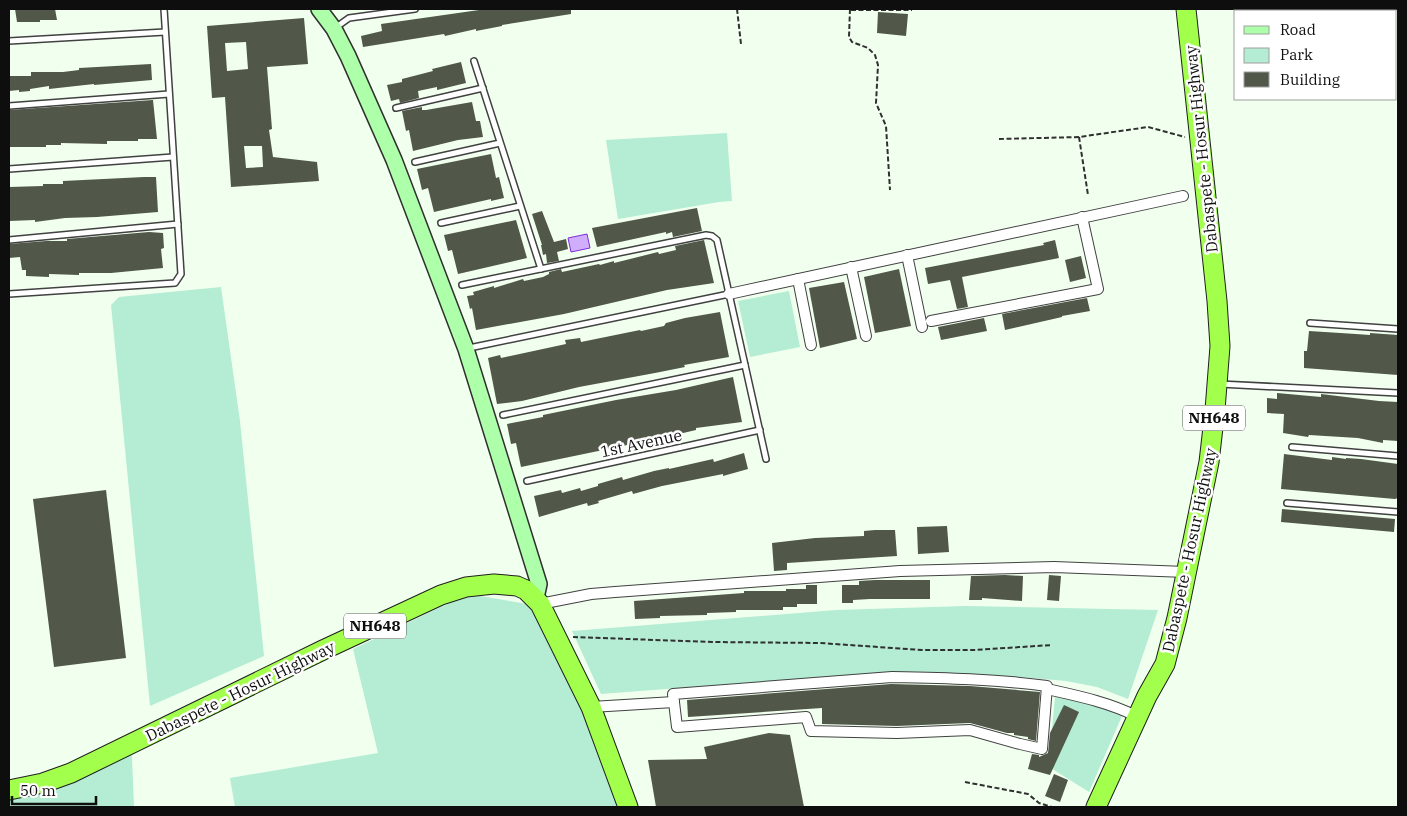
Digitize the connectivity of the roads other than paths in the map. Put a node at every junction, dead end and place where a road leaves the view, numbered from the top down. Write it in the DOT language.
graph roads {
  1 [pos="164,9"];
  2 [pos="319,9"];
  3 [pos="415,9"];
  4 [pos="1186,9"];
  5 [pos="334,29"];
  6 [pos="165,32"];
  7 [pos="9,41"];
  8 [pos="474,61"];
  9 [pos="483,88"];
  10 [pos="169,94"];
  11 [pos="9,106"];
  12 [pos="396,108"];
  13 [pos="500,143"];
  14 [pos="173,157"];
  15 [pos="415,162"];
  16 [pos="9,169"];
  17 [pos="1183,196"];
  18 [pos="520,206"];
  19 [pos="1082,217"];
  20 [pos="441,223"];
  21 [pos="178,224"];
  22 [pos="9,240"];
  23 [pos="907,255"];
  24 [pos="851,268"];
  25 [pos="540,269"];
  26 [pos="798,279"];
  27 [pos="462,285"];
  28 [pos="9,294"];
  29 [pos="729,294"];
  30 [pos="932,321"];
  31 [pos="1310,323"];
  32 [pos="922,327"];
  33 [pos="1398,329"];
  34 [pos="866,336"];
  35 [pos="811,344"];
  36 [pos="466,350"];
  37 [pos="745,364"];
  38 [pos="1217,384"];
  39 [pos="1398,393"];
  40 [pos="504,415"];
  41 [pos="760,430"];
  42 [pos="1292,446"];
  43 [pos="1398,456"];
  44 [pos="766,459"];
  45 [pos="527,481"];
  46 [pos="1287,504"];
  47 [pos="1398,512"];
  48 [pos="1186,572"];
  49 [pos="538,601"];
  50 [pos="1047,689"];
  51 [pos="674,702"];
  52 [pos="591,707"];
  53 [pos="1136,716"];
  54 [pos="9,790"];
  55 [pos="628,807"];
  56 [pos="1096,807"];
  1 -- 6 [label="lane"];
  2 -- 5 [label="street"];
  3 -- 5 [label="lane"];
  4 -- 38 [label="highway, Dabaspete - Hosur Highway / NH648"];
  5 -- 36 [label="street"];
  6 -- 7 [label="lane"];
  6 -- 10 [label="lane"];
  8 -- 9 [label="lane"];
  9 -- 12 [label="lane"];
  9 -- 13 [label="lane"];
  10 -- 11 [label="lane"];
  10 -- 14 [label="lane"];
  13 -- 15 [label="lane"];
  13 -- 18 [label="lane"];
  14 -- 16 [label="lane"];
  14 -- 21 [label="lane"];
  17 -- 19 [label="street"];
  18 -- 20 [label="lane"];
  18 -- 25 [label="lane"];
  19 -- 23 [label="street"];
  19 -- 30 [label="street"];
  21 -- 22 [label="lane"];
  21 -- 28 [label="lane"];
  23 -- 24 [label="street"];
  23 -- 32 [label="street"];
  24 -- 26 [label="street"];
  24 -- 34 [label="street"];
  25 -- 27 [label="lane"];
  25 -- 29 [label="lane"];
  26 -- 29 [label="street"];
  26 -- 35 [label="street"];
  29 -- 36 [label="lane"];
  29 -- 37 [label="lane"];
  31 -- 33 [label="lane"];
  36 -- 49 [label="street"];
  37 -- 40 [label="lane"];
  37 -- 41 [label="lane"];
  38 -- 39 [label="lane"];
  38 -- 48 [label="highway, Dabaspete - Hosur Highway / NH648"];
  41 -- 44 [label="lane"];
  41 -- 45 [label="lane, 1st Avenue"];
  42 -- 43 [label="lane"];
  46 -- 47 [label="lane"];
  48 -- 49 [label="street"];
  48 -- 53 [label="highway, Dabaspete - Hosur Highway / NH648"];
  49 -- 52 [label="highway"];
  49 -- 54 [label="highway, Dabaspete - Hosur Highway / NH648"];
  50 -- 51 [label="street"];
  50 -- 51 [label="street"];
  50 -- 53 [label="street"];
  51 -- 52 [label="street"];
  52 -- 55 [label="highway"];
  53 -- 56 [label="highway, Dabaspete - Hosur Highway / NH648"];
}
